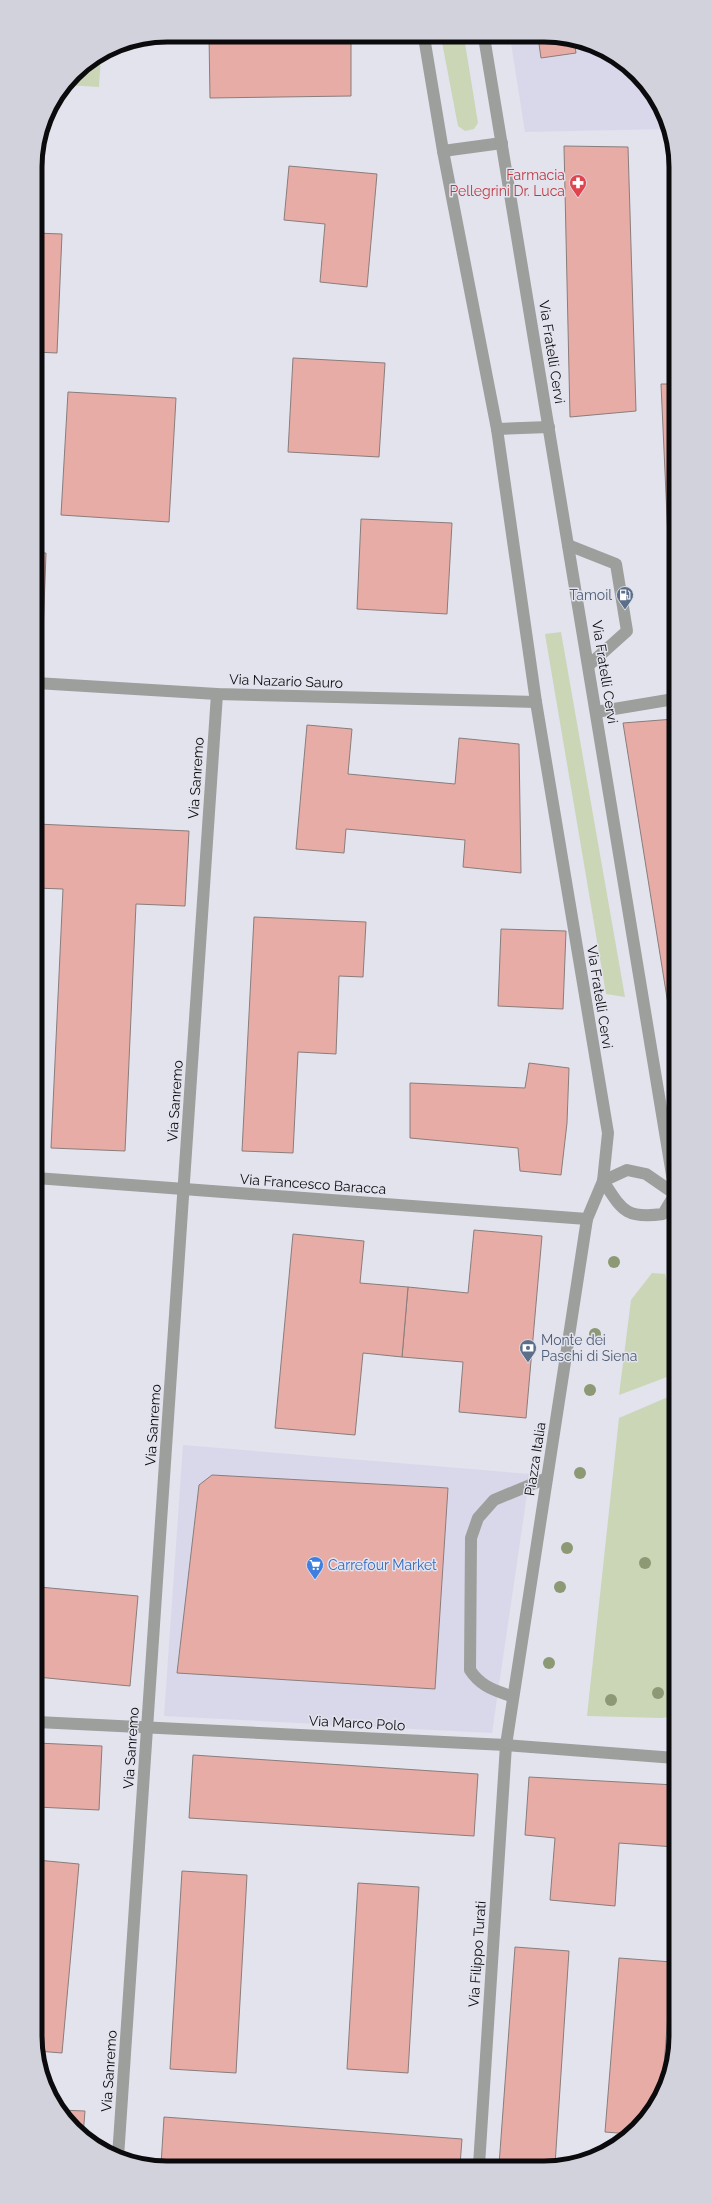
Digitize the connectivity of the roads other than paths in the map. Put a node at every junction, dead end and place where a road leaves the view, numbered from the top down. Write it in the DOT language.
graph roads {
  1 [pos="425,42"];
  2 [pos="485,42"];
  3 [pos="502,143"];
  4 [pos="443,151"];
  5 [pos="549,427"];
  6 [pos="497,429"];
  7 [pos="568,545"];
  8 [pos="588,665"];
  9 [pos="42,683"];
  10 [pos="217,694"];
  11 [pos="669,700"];
  12 [pos="536,702"];
  13 [pos="596,712"];
  14 [pos="669,1157"];
  15 [pos="42,1178"];
  16 [pos="603,1181"];
  17 [pos="184,1189"];
  18 [pos="669,1190"];
  19 [pos="669,1204"];
  20 [pos="587,1219"];
  21 [pos="547,1478"];
  22 [pos="513,1697"];
  23 [pos="42,1722"];
  24 [pos="148,1729"];
  25 [pos="506,1745"];
  26 [pos="669,1758"];
  27 [pos="118,2151"];
  28 [pos="479,2161"];
  1 -- 4 [label="street, Via Fratelli Cervi"];
  2 -- 3 [label="street, Via Fratelli Cervi"];
  3 -- 4 [label="street"];
  3 -- 5 [label="street, Via Fratelli Cervi"];
  4 -- 6 [label="street, Via Fratelli Cervi"];
  5 -- 6 [label="street"];
  5 -- 7 [label="street, Via Fratelli Cervi"];
  6 -- 12 [label="street, Via Fratelli Cervi"];
  7 -- 8 [label="street, Via Fratelli Cervi"];
  7 -- 8 [label="street"];
  8 -- 13 [label="street, Via Fratelli Cervi"];
  9 -- 10 [label="street, Via Nazario Sauro"];
  10 -- 12 [label="street, Via Nazario Sauro"];
  10 -- 17 [label="street, Via Sanremo"];
  11 -- 13 [label="street"];
  12 -- 16 [label="street, Via Fratelli Cervi"];
  13 -- 14 [label="street, Via Fratelli Cervi"];
  15 -- 17 [label="street, Via Francesco Baracca"];
  16 -- 18 [label="street"];
  16 -- 19 [label="street"];
  16 -- 20 [label="street, Piazza Italia"];
  17 -- 20 [label="street, Via Francesco Baracca"];
  17 -- 24 [label="street, Via Sanremo"];
  20 -- 21 [label="street, Piazza Italia"];
  21 -- 22 [label="street, Piazza Italia"];
  21 -- 22 [label="street"];
  22 -- 25 [label="street, Piazza Italia"];
  23 -- 24 [label="street, Via Marco Polo"];
  24 -- 25 [label="street, Via Marco Polo"];
  24 -- 27 [label="street, Via Sanremo"];
  25 -- 26 [label="street, Via Marco Polo"];
  25 -- 28 [label="street, Via Filippo Turati"];
}
